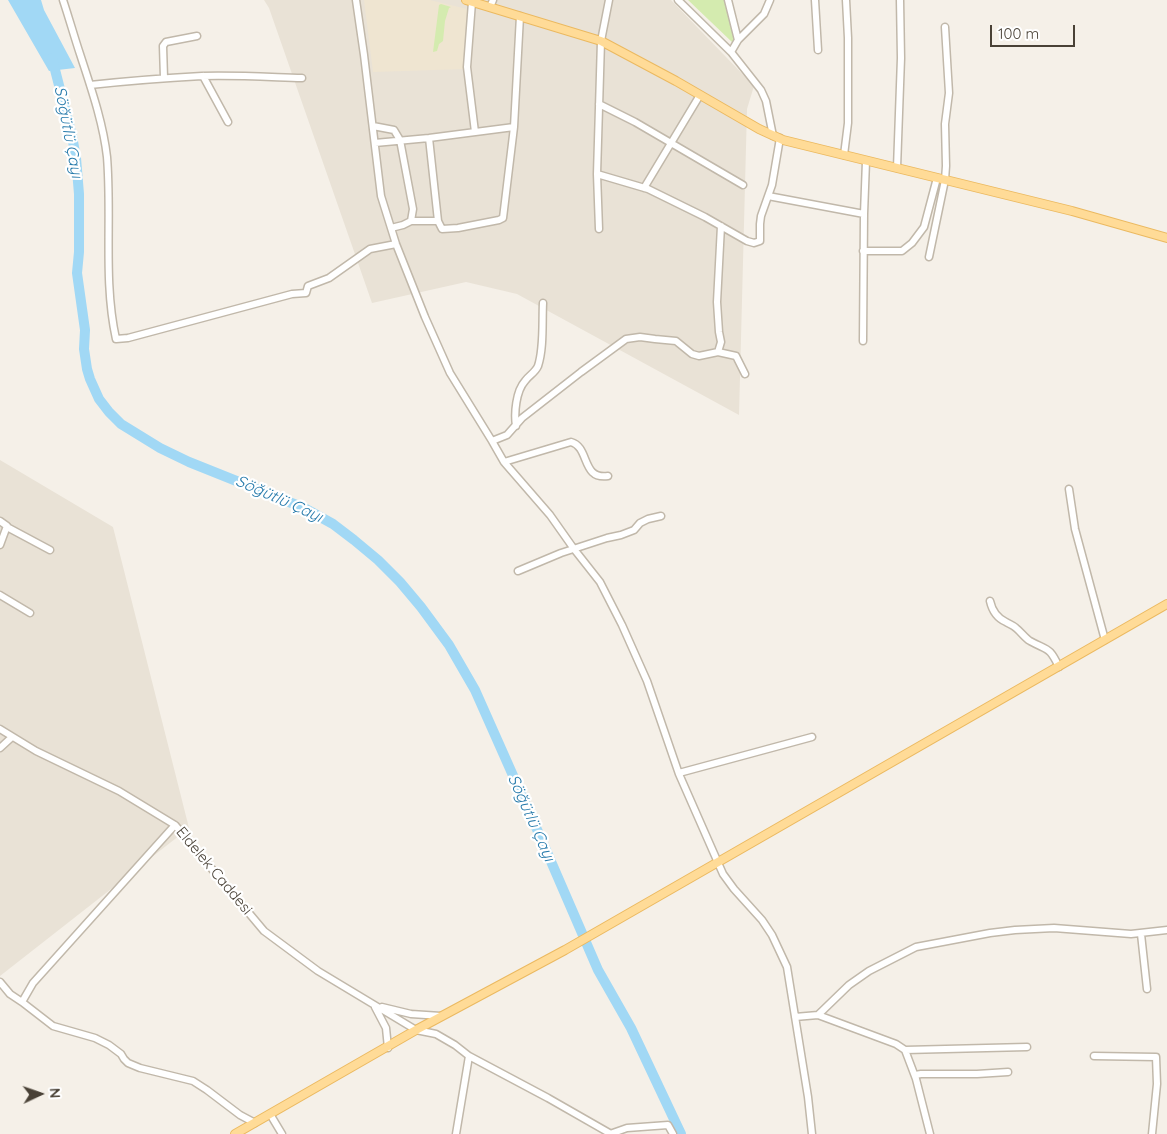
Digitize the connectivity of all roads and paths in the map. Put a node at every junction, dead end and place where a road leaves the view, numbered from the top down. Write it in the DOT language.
graph roads {
  1 [pos="63,0"];
  2 [pos="356,0"];
  3 [pos="609,0"];
  4 [pos="678,0"];
  5 [pos="770,0"];
  6 [pos="815,0"];
  7 [pos="846,0"];
  8 [pos="900,0"];
  9 [pos="469,1"];
  10 [pos="730,2"];
  11 [pos="491,4"];
  12 [pos="520,16"];
  13 [pos="945,27"];
  14 [pos="197,36"];
  15 [pos="738,40"];
  16 [pos="601,41"];
  17 [pos="818,50"];
  18 [pos="731,52"];
  19 [pos="203,76"];
  20 [pos="164,78"];
  21 [pos="302,78"];
  22 [pos="90,85"];
  23 [pos="700,95"];
  24 [pos="599,104"];
  25 [pos="228,122"];
  26 [pos="373,126"];
  27 [pos="514,127"];
  28 [pos="475,132"];
  29 [pos="777,137"];
  30 [pos="428,138"];
  31 [pos="400,140"];
  32 [pos="375,143"];
  33 [pos="671,143"];
  34 [pos="844,155"];
  35 [pos="866,161"];
  36 [pos="897,168"];
  37 [pos="597,174"];
  38 [pos="941,179"];
  39 [pos="743,184"];
  40 [pos="644,188"];
  41 [pos="768,196"];
  42 [pos="864,214"];
  43 [pos="411,221"];
  44 [pos="438,221"];
  45 [pos="721,226"];
  46 [pos="391,228"];
  47 [pos="599,229"];
  48 [pos="1167,238"];
  49 [pos="396,244"];
  50 [pos="863,251"];
  51 [pos="929,257"];
  52 [pos="543,303"];
  53 [pos="863,341"];
  54 [pos="718,352"];
  55 [pos="745,374"];
  56 [pos="516,426"];
  57 [pos="492,441"];
  58 [pos="504,462"];
  59 [pos="608,476"];
  60 [pos="1069,489"];
  61 [pos="661,516"];
  62 [pos="0,521"];
  63 [pos="7,527"];
  64 [pos="0,545"];
  65 [pos="574,549"];
  66 [pos="50,550"];
  67 [pos="518,571"];
  68 [pos="0,595"];
  69 [pos="990,601"];
  70 [pos="1167,604"];
  71 [pos="30,613"];
  72 [pos="1105,640"];
  73 [pos="1059,667"];
  74 [pos="0,729"];
  75 [pos="12,737"];
  76 [pos="812,738"];
  77 [pos="0,748"];
  78 [pos="679,773"];
  79 [pos="175,825"];
  80 [pos="718,861"];
  81 [pos="1167,930"];
  82 [pos="1141,934"];
  83 [pos="0,982"];
  84 [pos="1147,989"];
  85 [pos="22,1002"];
  86 [pos="374,1005"];
  87 [pos="818,1015"];
  88 [pos="442,1017"];
  89 [pos="795,1018"];
  90 [pos="416,1030"];
  91 [pos="1027,1047"];
  92 [pos="388,1048"];
  93 [pos="905,1050"];
  94 [pos="469,1056"];
  95 [pos="1094,1056"];
  96 [pos="1008,1072"];
  97 [pos="915,1075"];
  98 [pos="270,1114"];
  99 [pos="255,1122"];
  100 [pos="236,1134"];
  101 [pos="282,1134"];
  102 [pos="456,1134"];
  103 [pos="610,1134"];
  104 [pos="673,1134"];
  105 [pos="812,1134"];
  106 [pos="930,1134"];
  107 [pos="1152,1134"];
  1 -- 22 [label="street"];
  2 -- 26 [label="street"];
  3 -- 16 [label="street"];
  4 -- 18 [label="street"];
  5 -- 15 [label="street"];
  6 -- 17 [label="street"];
  7 -- 34 [label="street"];
  8 -- 36 [label="street"];
  9 -- 11 [label="main road"];
  9 -- 28 [label="street"];
  10 -- 15 [label="street"];
  11 -- 12 [label="main road"];
  12 -- 16 [label="main road"];
  12 -- 27 [label="street"];
  13 -- 38 [label="street"];
  14 -- 20 [label="street"];
  15 -- 18 [label="street"];
  16 -- 23 [label="main road"];
  16 -- 24 [label="street"];
  18 -- 29 [label="street"];
  19 -- 20 [label="street"];
  19 -- 21 [label="street"];
  19 -- 25 [label="street"];
  20 -- 22 [label="street"];
  22 -- 49 [label="street"];
  23 -- 29 [label="main road"];
  23 -- 33 [label="street"];
  24 -- 33 [label="street"];
  24 -- 37 [label="street"];
  26 -- 31 [label="street"];
  26 -- 32 [label="street"];
  27 -- 28 [label="street"];
  27 -- 44 [label="street"];
  28 -- 30 [label="street"];
  29 -- 34 [label="main road"];
  29 -- 41 [label="street"];
  30 -- 31 [label="street"];
  30 -- 44 [label="street"];
  31 -- 32 [label="street"];
  31 -- 43 [label="street"];
  32 -- 46 [label="street"];
  33 -- 39 [label="street"];
  33 -- 40 [label="street"];
  34 -- 35 [label="main road"];
  35 -- 36 [label="main road"];
  35 -- 42 [label="street"];
  36 -- 38 [label="main road"];
  37 -- 40 [label="street"];
  37 -- 47 [label="street"];
  38 -- 48 [label="main road"];
  38 -- 50 [label="street"];
  38 -- 51 [label="street"];
  40 -- 45 [label="street"];
  41 -- 42 [label="street"];
  41 -- 45 [label="street"];
  42 -- 50 [label="street"];
  43 -- 44 [label="street"];
  43 -- 46 [label="street"];
  45 -- 54 [label="street"];
  46 -- 49 [label="street"];
  49 -- 57 [label="street"];
  50 -- 53 [label="street"];
  52 -- 56 [label="street"];
  54 -- 55 [label="street"];
  54 -- 56 [label="street"];
  56 -- 57 [label="street"];
  57 -- 58 [label="street"];
  58 -- 59 [label="street"];
  58 -- 65 [label="street"];
  60 -- 72 [label="street"];
  61 -- 65 [label="street"];
  62 -- 63 [label="street"];
  63 -- 64 [label="street"];
  63 -- 66 [label="street"];
  65 -- 67 [label="street"];
  65 -- 78 [label="street"];
  68 -- 71 [label="street"];
  69 -- 73 [label="street"];
  70 -- 72 [label="main road"];
  72 -- 73 [label="main road"];
  73 -- 80 [label="main road"];
  74 -- 75 [label="street, Eldelek Caddesi"];
  75 -- 77 [label="street"];
  75 -- 79 [label="street, Eldelek Caddesi"];
  76 -- 78 [label="street"];
  78 -- 80 [label="street"];
  79 -- 85 [label="street"];
  79 -- 86 [label="street, Eldelek Caddesi"];
  80 -- 88 [label="main road"];
  80 -- 89 [label="street"];
  81 -- 82 [label="street"];
  82 -- 84 [label="street"];
  82 -- 87 [label="street"];
  83 -- 85 [label="street"];
  85 -- 99 [label="street"];
  86 -- 88 [label="street"];
  86 -- 90 [label="street, Eldelek Caddesi"];
  86 -- 92 [label="street"];
  87 -- 89 [label="street"];
  87 -- 93 [label="street"];
  88 -- 90 [label="main road"];
  89 -- 105 [label="street"];
  90 -- 92 [label="main road"];
  90 -- 94 [label="street, Eldelek Caddesi"];
  91 -- 93 [label="street"];
  92 -- 98 [label="main road"];
  93 -- 97 [label="street"];
  94 -- 102 [label="street"];
  94 -- 103 [label="street, Eldelek Caddesi"];
  95 -- 107 [label="street"];
  96 -- 97 [label="street"];
  97 -- 106 [label="street"];
  98 -- 99 [label="main road"];
  98 -- 101 [label="street"];
  99 -- 100 [label="main road"];
  103 -- 104 [label="street"];
}
